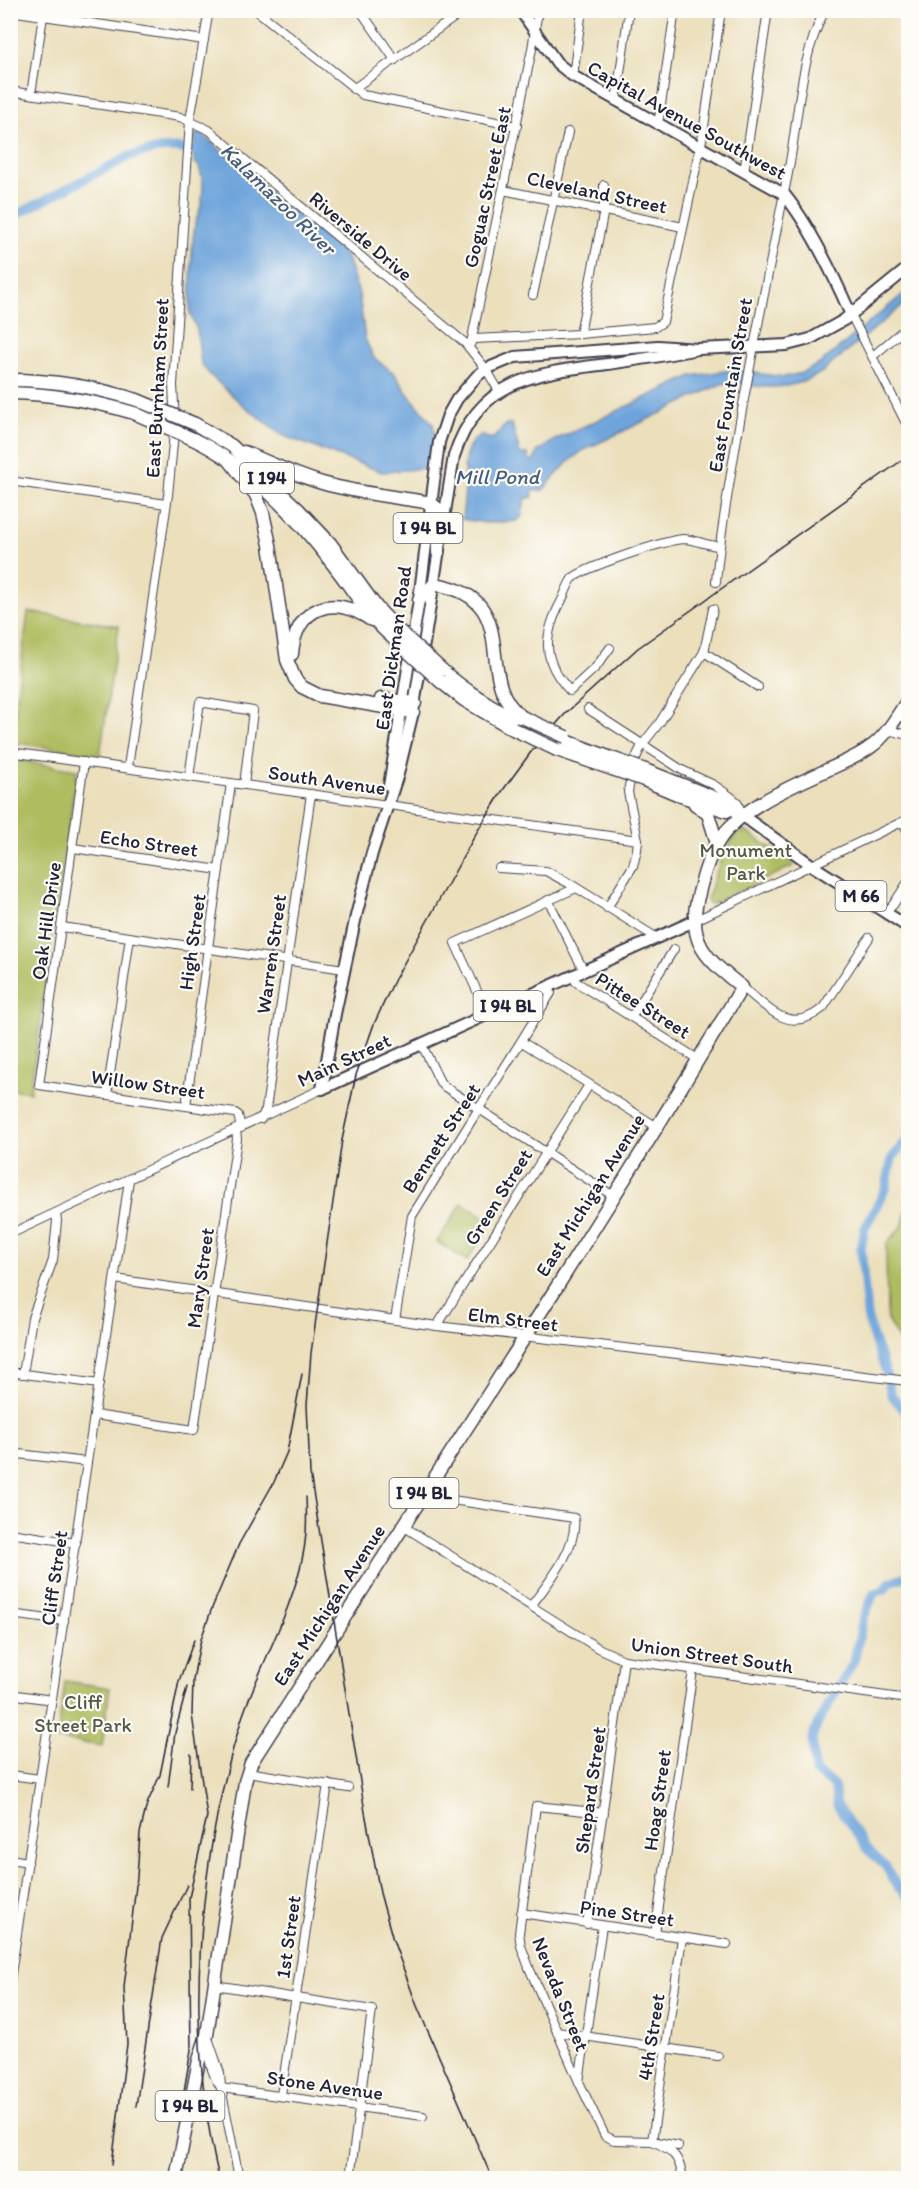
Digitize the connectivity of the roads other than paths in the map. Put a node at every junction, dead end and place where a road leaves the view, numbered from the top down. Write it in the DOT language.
graph roads {
  1 [pos="209,10"];
  2 [pos="256,10"];
  3 [pos="360,10"];
  4 [pos="465,10"];
  5 [pos="520,10"];
  6 [pos="538,10"];
  7 [pos="582,10"];
  8 [pos="629,10"];
  9 [pos="675,10"];
  10 [pos="721,10"];
  11 [pos="768,10"];
  12 [pos="825,10"];
  13 [pos="10,11"];
  14 [pos="43,13"];
  15 [pos="535,32"];
  16 [pos="204,40"];
  17 [pos="395,60"];
  18 [pos="573,76"];
  19 [pos="353,89"];
  20 [pos="10,91"];
  21 [pos="31,94"];
  22 [pos="616,101"];
  23 [pos="190,120"];
  24 [pos="658,125"];
  25 [pos="517,126"];
  26 [pos="568,132"];
  27 [pos="700,147"];
  28 [pos="744,172"];
  29 [pos="604,185"];
  30 [pos="503,190"];
  31 [pos="784,194"];
  32 [pos="554,200"];
  33 [pos="604,210"];
  34 [pos="683,227"];
  35 [pos="909,268"];
  36 [pos="533,295"];
  37 [pos="851,315"];
  38 [pos="909,326"];
  39 [pos="580,334"];
  40 [pos="471,343"];
  41 [pos="753,347"];
  42 [pos="698,348"];
  43 [pos="873,356"];
  44 [pos="486,369"];
  45 [pos="10,380"];
  46 [pos="499,392"];
  47 [pos="10,393"];
  48 [pos="909,427"];
  49 [pos="232,446"];
  50 [pos="230,461"];
  51 [pos="10,481"];
  52 [pos="431,503"];
  53 [pos="166,504"];
  54 [pos="719,546"];
  55 [pos="438,553"];
  56 [pos="351,580"];
  57 [pos="716,582"];
  58 [pos="434,584"];
  59 [pos="419,600"];
  60 [pos="713,609"];
  61 [pos="379,626"];
  62 [pos="394,633"];
  63 [pos="610,648"];
  64 [pos="704,652"];
  65 [pos="758,687"];
  66 [pos="909,690"];
  67 [pos="905,705"];
  68 [pos="408,707"];
  69 [pos="588,709"];
  70 [pos="518,723"];
  71 [pos="888,730"];
  72 [pos="909,735"];
  73 [pos="566,743"];
  74 [pos="642,745"];
  75 [pos="10,752"];
  76 [pos="84,762"];
  77 [pos="613,764"];
  78 [pos="128,767"];
  79 [pos="644,775"];
  80 [pos="189,777"];
  81 [pos="231,783"];
  82 [pos="244,785"];
  83 [pos="311,794"];
  84 [pos="684,797"];
  85 [pos="387,804"];
  86 [pos="743,816"];
  87 [pos="906,820"];
  88 [pos="909,832"];
  89 [pos="638,840"];
  90 [pos="717,843"];
  91 [pos="74,848"];
  92 [pos="813,866"];
  93 [pos="498,868"];
  94 [pos="219,870"];
  95 [pos="909,882"];
  96 [pos="576,888"];
  97 [pos="548,900"];
  98 [pos="607,908"];
  99 [pos="886,912"];
  100 [pos="694,921"];
  101 [pos="62,927"];
  102 [pos="909,927"];
  103 [pos="130,937"];
  104 [pos="657,938"];
  105 [pos="869,938"];
  106 [pos="208,948"];
  107 [pos="674,949"];
  108 [pos="287,960"];
  109 [pos="344,969"];
  110 [pos="584,971"];
  111 [pos="573,976"];
  112 [pos="550,987"];
  113 [pos="742,987"];
  114 [pos="488,1015"];
  115 [pos="630,1016"];
  116 [pos="522,1042"];
  117 [pos="422,1045"];
  118 [pos="699,1060"];
  119 [pos="39,1085"];
  120 [pos="589,1085"];
  121 [pos="322,1089"];
  122 [pos="107,1095"];
  123 [pos="186,1106"];
  124 [pos="479,1110"];
  125 [pos="261,1119"];
  126 [pos="657,1127"];
  127 [pos="239,1129"];
  128 [pos="546,1152"];
  129 [pos="129,1180"];
  130 [pos="612,1196"];
  131 [pos="56,1213"];
  132 [pos="10,1219"];
  133 [pos="11,1234"];
  134 [pos="115,1279"];
  135 [pos="214,1294"];
  136 [pos="395,1320"];
  137 [pos="437,1326"];
  138 [pos="524,1337"];
  139 [pos="10,1372"];
  140 [pos="24,1374"];
  141 [pos="909,1381"];
  142 [pos="99,1384"];
  143 [pos="95,1415"];
  144 [pos="10,1453"];
  145 [pos="87,1462"];
  146 [pos="426,1490"];
  147 [pos="403,1526"];
  148 [pos="10,1533"];
  149 [pos="75,1543"];
  150 [pos="531,1606"];
  151 [pos="10,1614"];
  152 [pos="64,1621"];
  153 [pos="624,1660"];
  154 [pos="693,1670"];
  155 [pos="10,1694"];
  156 [pos="909,1699"];
  157 [pos="52,1700"];
  158 [pos="247,1772"];
  159 [pos="10,1775"];
  160 [pos="40,1779"];
  161 [pos="328,1784"];
  162 [pos="348,1788"];
  163 [pos="604,1813"];
  164 [pos="10,1859"];
  165 [pos="28,1862"];
  166 [pos="521,1913"];
  167 [pos="587,1924"];
  168 [pos="602,1926"];
  169 [pos="655,1934"];
  170 [pos="682,1938"];
  171 [pos="14,1939"];
  172 [pos="727,1944"];
  173 [pos="10,1981"];
  174 [pos="215,1985"];
  175 [pos="296,1997"];
  176 [pos="557,2032"];
  177 [pos="207,2035"];
  178 [pos="585,2036"];
  179 [pos="665,2048"];
  180 [pos="718,2055"];
  181 [pos="579,2082"];
  182 [pos="221,2088"];
  183 [pos="281,2096"];
  184 [pos="361,2107"];
  185 [pos="423,2116"];
  186 [pos="652,2141"];
  187 [pos="678,2146"];
  188 [pos="238,2176"];
  189 [pos="177,2178"];
  190 [pos="272,2178"];
  191 [pos="350,2178"];
  192 [pos="683,2178"];
  1 -- 16 [label="street, East Burnham Street"];
  2 -- 19 [label="street"];
  3 -- 17 [label="street"];
  4 -- 17 [label="street"];
  5 -- 15 [label="main road, Capital Avenue Southwest"];
  6 -- 15 [label="street, Goguac Street East"];
  7 -- 18 [label="street"];
  8 -- 22 [label="street"];
  9 -- 24 [label="street"];
  10 -- 27 [label="street"];
  11 -- 28 [label="street"];
  12 -- 31 [label="street, East Fountain Street"];
  13 -- 14 [label="street"];
  14 -- 16 [label="street"];
  14 -- 21 [label="street"];
  15 -- 18 [label="main road, Capital Avenue Southwest"];
  15 -- 25 [label="street, Goguac Street East"];
  16 -- 23 [label="street, East Burnham Street"];
  17 -- 19 [label="street"];
  18 -- 22 [label="main road, Capital Avenue Southwest"];
  19 -- 25 [label="street"];
  20 -- 21 [label="street, Riverside Drive"];
  21 -- 23 [label="street, Riverside Drive"];
  22 -- 24 [label="main road, Capital Avenue Southwest"];
  23 -- 40 [label="street, Riverside Drive"];
  23 -- 53 [label="street, East Burnham Street"];
  24 -- 27 [label="main road, Capital Avenue Southwest"];
  25 -- 30 [label="street, Goguac Street East"];
  26 -- 32 [label="street"];
  27 -- 28 [label="main road, Capital Avenue Southwest"];
  27 -- 34 [label="street"];
  28 -- 31 [label="main road, Capital Avenue Southwest"];
  29 -- 33 [label="street"];
  30 -- 32 [label="street, Cleveland Street"];
  30 -- 40 [label="street, Goguac Street East"];
  31 -- 37 [label="main road, Capital Avenue Southwest"];
  31 -- 41 [label="street, East Fountain Street"];
  32 -- 33 [label="street, Cleveland Street"];
  32 -- 36 [label="street"];
  33 -- 34 [label="street, Cleveland Street"];
  33 -- 39 [label="street"];
  34 -- 39 [label="street"];
  35 -- 37 [label="main road, I 94 BL"];
  37 -- 41 [label="main road, East Dickman Road / I 94 BL"];
  37 -- 43 [label="street, Capital Avenue Southwest"];
  38 -- 43 [label="street"];
  39 -- 40 [label="street"];
  40 -- 44 [label="street, Riverside Drive"];
  41 -- 42 [label="main road, East Dickman Road / I 94 BL"];
  41 -- 54 [label="street, East Fountain Street"];
  42 -- 44 [label="main road, East Dickman Road / I 94 BL"];
  42 -- 46 [label="main road, East Dickman Road / I 94 BL"];
  43 -- 48 [label="street, Capital Avenue Southwest"];
  44 -- 46 [label="street, Riverside Drive"];
  44 -- 52 [label="main road, East Dickman Road / I 94 BL"];
  45 -- 49 [label="highway, I 194, bridge"];
  46 -- 55 [label="main road, East Dickman Road / I 94 BL"];
  47 -- 50 [label="highway, I 194, bridge"];
  49 -- 52 [label="highway"];
  49 -- 56 [label="highway, I 194"];
  50 -- 56 [label="highway, I 194"];
  50 -- 68 [label="highway"];
  51 -- 53 [label="street"];
  52 -- 55 [label="highway"];
  52 -- 59 [label="main road, East Dickman Road / I 94 BL"];
  53 -- 78 [label="street, East Burnham Street"];
  54 -- 57 [label="street, East Fountain Street"];
  54 -- 63 [label="street"];
  55 -- 58 [label="main road, East Dickman Road / I 94 BL"];
  56 -- 61 [label="highway, I 194"];
  56 -- 62 [label="highway, I 194"];
  58 -- 59 [label="highway"];
  58 -- 68 [label="main road, East Dickman Road / I 94 BL"];
  58 -- 70 [label="highway"];
  59 -- 68 [label="main road, East Dickman Road / I 94 BL"];
  60 -- 64 [label="street"];
  61 -- 62 [label="highway, I 194"];
  61 -- 68 [label="highway"];
  62 -- 70 [label="highway, I 194, bridge"];
  64 -- 65 [label="street"];
  64 -- 74 [label="street"];
  66 -- 67 [label="highway"];
  67 -- 71 [label="highway"];
  68 -- 85 [label="main road, East Dickman Road / I 94 BL"];
  69 -- 74 [label="street"];
  70 -- 73 [label="highway, I 194, bridge"];
  71 -- 72 [label="street"];
  71 -- 86 [label="highway"];
  73 -- 77 [label="highway, I 194"];
  73 -- 77 [label="highway, I 194"];
  74 -- 86 [label="street"];
  74 -- 89 [label="street"];
  75 -- 76 [label="street, South Avenue"];
  76 -- 78 [label="street, South Avenue"];
  76 -- 91 [label="street, Oak Hill Drive"];
  77 -- 79 [label="highway, I 194, bridge"];
  78 -- 80 [label="street, South Avenue"];
  79 -- 84 [label="highway, I 194"];
  79 -- 86 [label="highway, I 194"];
  80 -- 81 [label="street, South Avenue"];
  80 -- 82 [label="street"];
  81 -- 82 [label="street, South Avenue"];
  81 -- 94 [label="street, High Street"];
  82 -- 83 [label="street, South Avenue"];
  83 -- 85 [label="street, South Avenue"];
  83 -- 108 [label="street, Warren Street"];
  84 -- 86 [label="highway, I 194"];
  84 -- 90 [label="highway"];
  85 -- 89 [label="street, South Avenue"];
  85 -- 109 [label="main road, East Dickman Road / I 94 BL"];
  86 -- 90 [label="highway"];
  86 -- 92 [label="main road, M 66"];
  87 -- 88 [label="street"];
  87 -- 92 [label="street"];
  89 -- 98 [label="street"];
  90 -- 100 [label="highway"];
  91 -- 94 [label="street, Echo Street"];
  91 -- 101 [label="street, Oak Hill Drive"];
  92 -- 99 [label="main road, M 66"];
  92 -- 100 [label="street"];
  93 -- 96 [label="street"];
  94 -- 106 [label="street, High Street"];
  95 -- 99 [label="street"];
  96 -- 97 [label="street"];
  96 -- 98 [label="street"];
  97 -- 110 [label="street"];
  97 -- 114 [label="street"];
  98 -- 104 [label="street"];
  99 -- 102 [label="main road, M 66"];
  100 -- 104 [label="main road, Main Street / I 94 BL"];
  100 -- 113 [label="highway"];
  101 -- 103 [label="street"];
  101 -- 119 [label="street, Oak Hill Drive"];
  103 -- 106 [label="street"];
  103 -- 122 [label="street"];
  104 -- 110 [label="main road, Main Street / I 94 BL"];
  105 -- 113 [label="street"];
  106 -- 108 [label="street"];
  106 -- 123 [label="street, High Street"];
  107 -- 115 [label="street"];
  108 -- 109 [label="street"];
  108 -- 125 [label="street, Warren Street"];
  109 -- 121 [label="main road, East Dickman Road / I 94 BL"];
  110 -- 111 [label="main road, Main Street / I 94 BL"];
  111 -- 112 [label="main road, Main Street / I 94 BL"];
  111 -- 115 [label="street, Pittee Street"];
  112 -- 114 [label="main road, Main Street / I 94 BL"];
  112 -- 116 [label="street, Bennett Street"];
  113 -- 118 [label="highway, East Michigan Avenue / I 94 BL"];
  114 -- 117 [label="main road, Main Street / I 94 BL"];
  115 -- 118 [label="street, Pittee Street"];
  116 -- 120 [label="street"];
  116 -- 124 [label="street, Bennett Street"];
  117 -- 121 [label="main road, Main Street / I 94 BL"];
  117 -- 124 [label="street"];
  118 -- 126 [label="highway, East Michigan Avenue / I 94 BL"];
  119 -- 122 [label="street, Willow Street"];
  120 -- 126 [label="street"];
  120 -- 128 [label="street, Green Street"];
  121 -- 125 [label="street, Main Street"];
  122 -- 123 [label="street, Willow Street"];
  123 -- 127 [label="street, Willow Street"];
  124 -- 128 [label="street"];
  124 -- 136 [label="street, Bennett Street"];
  125 -- 127 [label="street, Main Street"];
  126 -- 130 [label="highway, East Michigan Avenue / I 94 BL"];
  127 -- 129 [label="street, Main Street"];
  127 -- 135 [label="street, Mary Street"];
  128 -- 130 [label="street"];
  128 -- 137 [label="street, Green Street"];
  129 -- 131 [label="street, Main Street"];
  129 -- 134 [label="street, Cliff Street"];
  130 -- 138 [label="highway, East Michigan Avenue / I 94 BL"];
  131 -- 133 [label="street, Main Street"];
  131 -- 140 [label="street"];
  132 -- 133 [label="street"];
  134 -- 135 [label="street, Elm Street"];
  134 -- 142 [label="street, Cliff Street"];
  135 -- 136 [label="street, Elm Street"];
  135 -- 143 [label="street, Mary Street"];
  136 -- 137 [label="street, Elm Street"];
  137 -- 138 [label="street, Elm Street"];
  138 -- 141 [label="street, Elm Street"];
  138 -- 146 [label="highway, East Michigan Avenue / I 94 BL"];
  139 -- 140 [label="street"];
  140 -- 142 [label="street"];
  142 -- 143 [label="street, Cliff Street"];
  143 -- 145 [label="street, Cliff Street"];
  144 -- 145 [label="street"];
  145 -- 149 [label="street, Cliff Street"];
  146 -- 147 [label="highway, East Michigan Avenue / I 94 BL"];
  146 -- 150 [label="street"];
  147 -- 150 [label="street, Union Street South"];
  147 -- 158 [label="highway, East Michigan Avenue / I 94 BL"];
  148 -- 149 [label="street"];
  149 -- 152 [label="street, Cliff Street"];
  150 -- 153 [label="street, Union Street South"];
  151 -- 152 [label="street"];
  152 -- 157 [label="street, Cliff Street"];
  153 -- 154 [label="street, Union Street South"];
  153 -- 163 [label="street, Shepard Street"];
  154 -- 156 [label="street, Union Street South"];
  154 -- 169 [label="street, Hoag Street"];
  155 -- 157 [label="street"];
  157 -- 160 [label="street, Cliff Street"];
  158 -- 161 [label="street"];
  158 -- 174 [label="highway, East Michigan Avenue / I 94 BL"];
  159 -- 160 [label="street"];
  160 -- 165 [label="street, Cliff Street"];
  161 -- 162 [label="street"];
  161 -- 175 [label="street, 1st Street"];
  163 -- 166 [label="street, Nevada Street"];
  163 -- 167 [label="street, Shepard Street"];
  164 -- 165 [label="street"];
  165 -- 171 [label="street, Cliff Street"];
  166 -- 167 [label="street, Pine Street"];
  166 -- 176 [label="street, Nevada Street"];
  167 -- 168 [label="street, Pine Street"];
  168 -- 169 [label="street, Pine Street"];
  168 -- 178 [label="street"];
  169 -- 170 [label="street, Pine Street"];
  170 -- 172 [label="street, Pine Street"];
  170 -- 179 [label="street, 4th Street"];
  171 -- 173 [label="street, Cliff Street"];
  174 -- 175 [label="street"];
  174 -- 177 [label="highway, East Michigan Avenue / I 94 BL"];
  175 -- 183 [label="street, 1st Street"];
  175 -- 184 [label="street"];
  176 -- 178 [label="street"];
  176 -- 181 [label="street, Nevada Street"];
  177 -- 182 [label="street"];
  177 -- 189 [label="highway, East Michigan Avenue / I 94 BL"];
  178 -- 179 [label="street"];
  178 -- 181 [label="street"];
  179 -- 180 [label="street"];
  179 -- 186 [label="street, 4th Street"];
  181 -- 186 [label="street, Nevada Street"];
  182 -- 183 [label="street, Stone Avenue"];
  182 -- 188 [label="street"];
  183 -- 184 [label="street, Stone Avenue"];
  184 -- 185 [label="street, Stone Avenue"];
  184 -- 191 [label="street"];
  186 -- 187 [label="street"];
  186 -- 192 [label="street"];
  188 -- 190 [label="street"];
}
